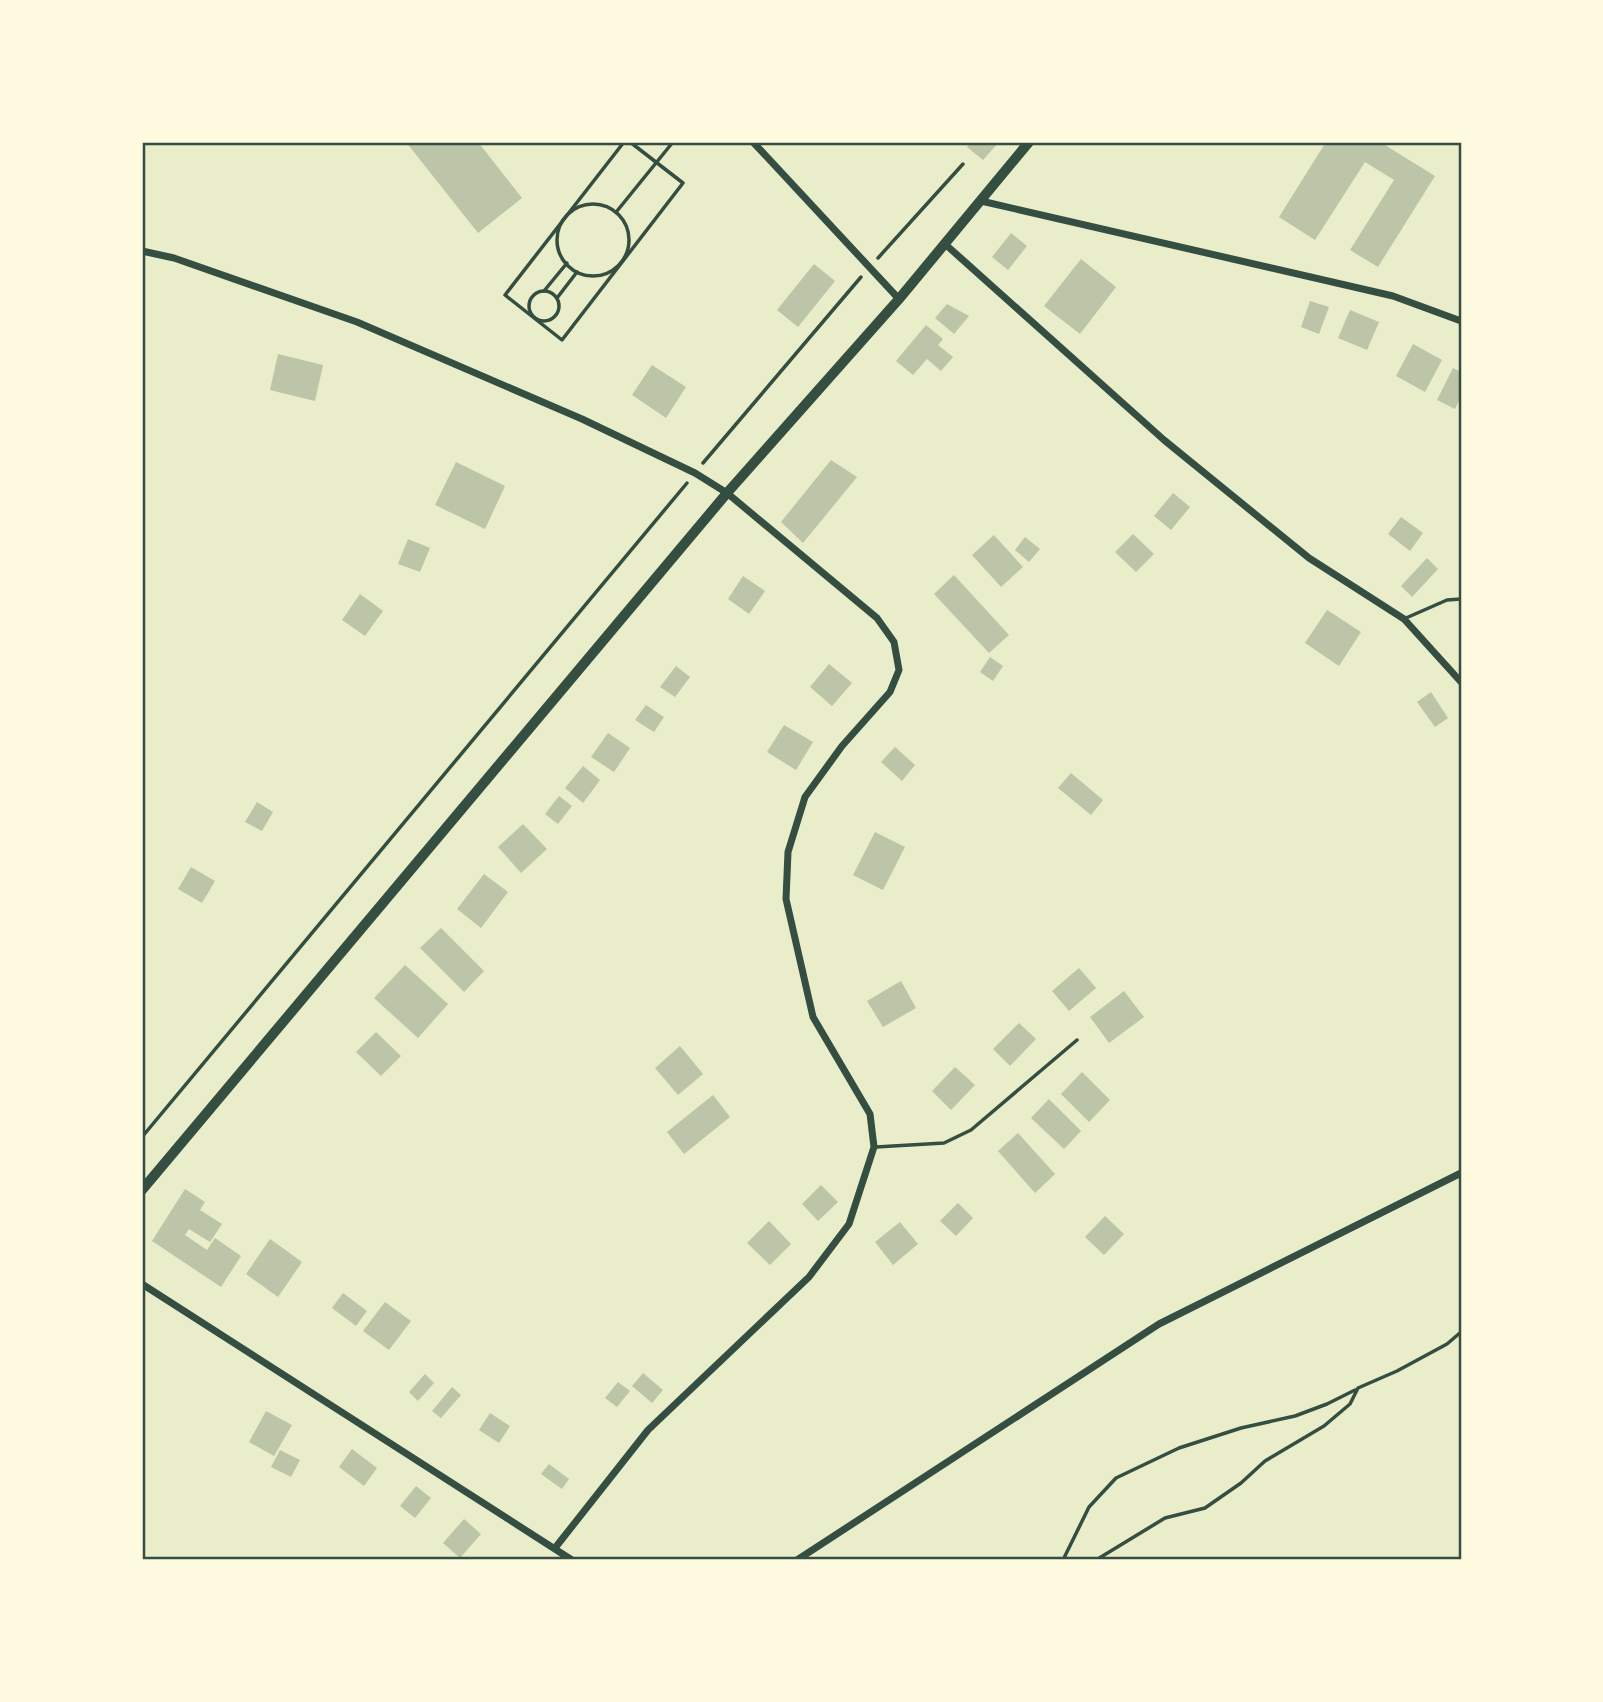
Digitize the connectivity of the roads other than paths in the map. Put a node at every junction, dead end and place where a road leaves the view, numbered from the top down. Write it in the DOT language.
graph roads {
  1 [pos="753,142"];
  2 [pos="1029,142"];
  3 [pos="981,201"];
  4 [pos="945,244"];
  5 [pos="142,251"];
  6 [pos="899,299"];
  7 [pos="1461,321"];
  8 [pos="727,494"];
  9 [pos="1461,600"];
  10 [pos="1404,619"];
  11 [pos="1461,682"];
  12 [pos="1077,1040"];
  13 [pos="874,1147"];
  14 [pos="1461,1173"];
  15 [pos="142,1190"];
  16 [pos="142,1284"];
  17 [pos="555,1548"];
  18 [pos="572,1560"];
  19 [pos="797,1560"];
  1 -- 6 [label="street"];
  2 -- 3 [label="street"];
  3 -- 4 [label="street"];
  3 -- 7 [label="street"];
  4 -- 6 [label="street"];
  4 -- 10 [label="street"];
  5 -- 8 [label="street"];
  6 -- 8 [label="street"];
  8 -- 13 [label="street"];
  8 -- 15 [label="street"];
  9 -- 10 [label="lane"];
  10 -- 11 [label="street"];
  12 -- 13 [label="lane"];
  13 -- 17 [label="street"];
  14 -- 19 [label="street"];
  16 -- 17 [label="street"];
  17 -- 18 [label="street"];
}
